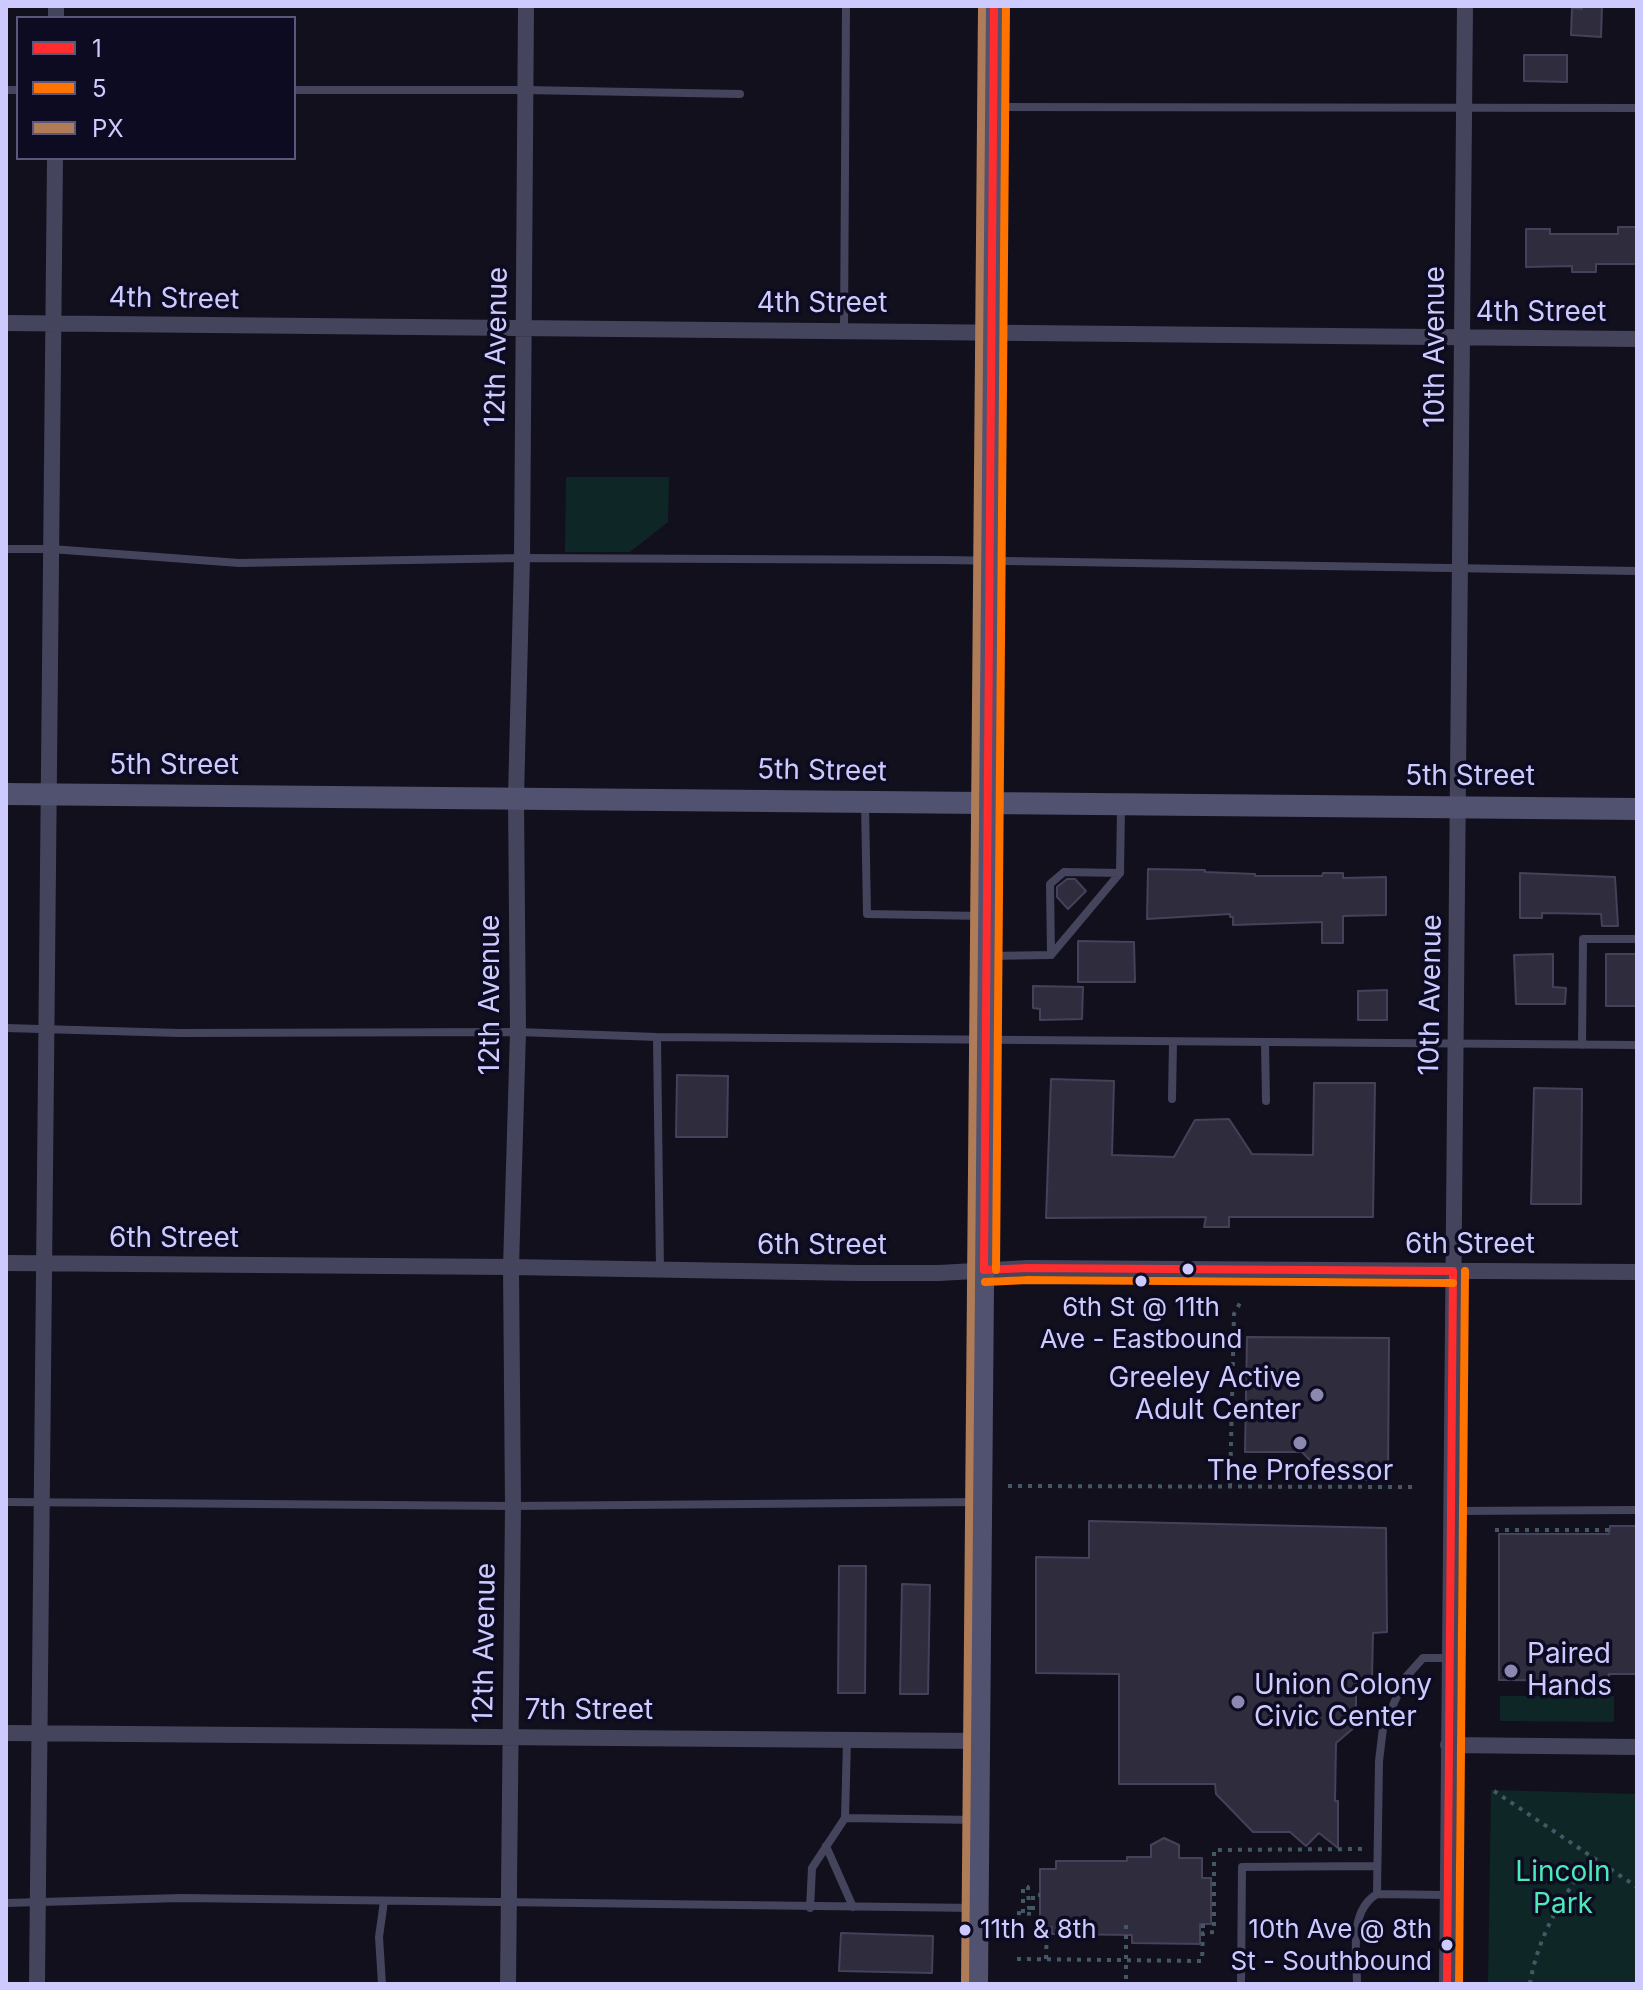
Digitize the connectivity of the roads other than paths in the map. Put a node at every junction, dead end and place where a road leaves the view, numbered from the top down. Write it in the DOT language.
graph roads {
  1 [pos="526,6"];
  2 [pos="846,6"];
  3 [pos="994,6"];
  4 [pos="1465,6"];
  5 [pos="296,90"];
  6 [pos="525,90"];
  7 [pos="740,94"];
  8 [pos="993,107"];
  9 [pos="1464,107"];
  10 [pos="1637,108"];
  11 [pos="55,160"];
  12 [pos="6,323"];
  13 [pos="53,324"];
  14 [pos="523,328"];
  15 [pos="844,330"];
  16 [pos="992,331"];
  17 [pos="1462,339"];
  18 [pos="1637,339"];
  19 [pos="6,549"];
  20 [pos="51,549"];
  21 [pos="522,558"];
  22 [pos="990,561"];
  23 [pos="1460,568"];
  24 [pos="1637,571"];
  25 [pos="6,794"];
  26 [pos="48,795"];
  27 [pos="516,798"];
  28 [pos="865,802"];
  29 [pos="988,803"];
  30 [pos="1121,804"];
  31 [pos="1458,807"];
  32 [pos="1637,809"];
  33 [pos="1120,873"];
  34 [pos="987,916"];
  35 [pos="1637,939"];
  36 [pos="1051,955"];
  37 [pos="987,956"];
  38 [pos="6,1028"];
  39 [pos="48,1029"];
  40 [pos="518,1032"];
  41 [pos="657,1037"];
  42 [pos="986,1040"];
  43 [pos="1173,1042"];
  44 [pos="1265,1042"];
  45 [pos="1456,1044"];
  46 [pos="1582,1045"];
  47 [pos="1637,1045"];
  48 [pos="1172,1099"];
  49 [pos="1266,1101"];
  50 [pos="6,1263"];
  51 [pos="44,1263"];
  52 [pos="511,1267"];
  53 [pos="984,1270"];
  54 [pos="660,1271"];
  55 [pos="1453,1271"];
  56 [pos="1637,1272"];
  57 [pos="6,1502"];
  58 [pos="42,1502"];
  59 [pos="982,1502"];
  60 [pos="513,1506"];
  61 [pos="1637,1510"];
  62 [pos="1451,1511"];
  63 [pos="1449,1658"];
  64 [pos="6,1733"];
  65 [pos="39,1733"];
  66 [pos="510,1737"];
  67 [pos="847,1739"];
  68 [pos="979,1741"];
  69 [pos="1448,1745"];
  70 [pos="1637,1747"];
  71 [pos="845,1818"];
  72 [pos="979,1820"];
  73 [pos="826,1846"];
  74 [pos="1377,1866"];
  75 [pos="1377,1894"];
  76 [pos="1447,1895"];
  77 [pos="384,1901"];
  78 [pos="509,1902"];
  79 [pos="6,1903"];
  80 [pos="38,1903"];
  81 [pos="853,1907"];
  82 [pos="810,1908"];
  83 [pos="978,1908"];
  84 [pos="37,1984"];
  85 [pos="382,1984"];
  86 [pos="508,1984"];
  87 [pos="977,1984"];
  88 [pos="1241,1984"];
  89 [pos="1357,1984"];
  90 [pos="1447,1984"];
  1 -- 6 [label="street, 12th Avenue"];
  2 -- 15 [label="lane"];
  3 -- 8 [label="main road"];
  4 -- 9 [label="street, 10th Avenue"];
  5 -- 6 [label="lane"];
  6 -- 7 [label="lane"];
  6 -- 14 [label="street, 12th Avenue"];
  8 -- 9 [label="lane"];
  8 -- 16 [label="main road"];
  9 -- 10 [label="lane"];
  9 -- 17 [label="street, 10th Avenue"];
  11 -- 13 [label="street"];
  12 -- 13 [label="street, 4th Street"];
  13 -- 14 [label="street, 4th Street"];
  13 -- 20 [label="street"];
  14 -- 15 [label="street, 4th Street"];
  14 -- 21 [label="street, 12th Avenue"];
  15 -- 16 [label="street, 4th Street"];
  16 -- 17 [label="street, 4th Street"];
  16 -- 22 [label="main road"];
  17 -- 18 [label="street, 4th Street"];
  17 -- 23 [label="street, 10th Avenue"];
  19 -- 20 [label="lane"];
  20 -- 21 [label="lane"];
  20 -- 26 [label="street"];
  21 -- 22 [label="lane"];
  21 -- 27 [label="street, 12th Avenue"];
  22 -- 23 [label="lane"];
  22 -- 29 [label="main road"];
  23 -- 24 [label="lane"];
  23 -- 31 [label="street, 10th Avenue"];
  25 -- 26 [label="main road, 5th Street"];
  26 -- 27 [label="main road, 5th Street"];
  26 -- 39 [label="street"];
  27 -- 28 [label="main road, 5th Street"];
  27 -- 40 [label="street, 12th Avenue"];
  28 -- 29 [label="main road, 5th Street"];
  28 -- 34 [label="lane"];
  29 -- 30 [label="main road, 5th Street"];
  29 -- 34 [label="main road"];
  30 -- 31 [label="main road, 5th Street"];
  30 -- 33 [label="lane"];
  31 -- 32 [label="main road, 5th Street"];
  31 -- 45 [label="street, 10th Avenue"];
  33 -- 36 [label="lane"];
  33 -- 36 [label="lane"];
  34 -- 37 [label="main road"];
  35 -- 46 [label="lane"];
  36 -- 37 [label="lane"];
  37 -- 42 [label="main road"];
  38 -- 39 [label="lane"];
  39 -- 40 [label="lane"];
  39 -- 51 [label="street"];
  40 -- 41 [label="lane"];
  40 -- 52 [label="street, 12th Avenue"];
  41 -- 42 [label="lane"];
  41 -- 54 [label="lane"];
  42 -- 43 [label="lane"];
  42 -- 53 [label="main road"];
  43 -- 44 [label="lane"];
  43 -- 48 [label="lane"];
  44 -- 45 [label="lane"];
  44 -- 49 [label="lane"];
  45 -- 46 [label="lane"];
  45 -- 55 [label="street, 10th Avenue"];
  46 -- 47 [label="lane"];
  50 -- 51 [label="street, 6th Street"];
  51 -- 52 [label="street, 6th Street"];
  51 -- 58 [label="street"];
  52 -- 54 [label="street, 6th Street"];
  52 -- 60 [label="street, 12th Avenue"];
  53 -- 54 [label="street, 6th Street"];
  53 -- 55 [label="street, 6th Street"];
  53 -- 59 [label="main road"];
  55 -- 56 [label="street, 6th Street"];
  55 -- 62 [label="street, 10th Avenue"];
  57 -- 58 [label="lane"];
  58 -- 60 [label="lane"];
  58 -- 65 [label="street"];
  59 -- 60 [label="lane"];
  59 -- 68 [label="main road"];
  60 -- 66 [label="street, 12th Avenue"];
  61 -- 62 [label="lane"];
  62 -- 63 [label="street, 10th Avenue"];
  63 -- 69 [label="street, 10th Avenue"];
  63 -- 74 [label="lane"];
  64 -- 65 [label="street, 7th Street"];
  65 -- 66 [label="street, 7th Street"];
  65 -- 80 [label="street"];
  66 -- 67 [label="street, 7th Street"];
  66 -- 78 [label="street, 12th Avenue"];
  67 -- 68 [label="street, 7th Street"];
  67 -- 71 [label="lane"];
  68 -- 72 [label="main road"];
  69 -- 70 [label="street"];
  69 -- 76 [label="street, 10th Avenue"];
  71 -- 72 [label="lane"];
  71 -- 73 [label="lane"];
  72 -- 83 [label="main road"];
  73 -- 81 [label="lane"];
  73 -- 82 [label="lane"];
  74 -- 75 [label="lane"];
  74 -- 88 [label="lane"];
  75 -- 76 [label="lane"];
  75 -- 89 [label="lane"];
  76 -- 90 [label="street, 10th Avenue"];
  77 -- 78 [label="lane"];
  77 -- 80 [label="lane"];
  77 -- 85 [label="lane"];
  78 -- 82 [label="lane"];
  78 -- 86 [label="street, 12th Avenue"];
  79 -- 80 [label="lane"];
  80 -- 84 [label="street"];
  81 -- 82 [label="lane"];
  81 -- 83 [label="lane"];
  83 -- 87 [label="main road"];
}
